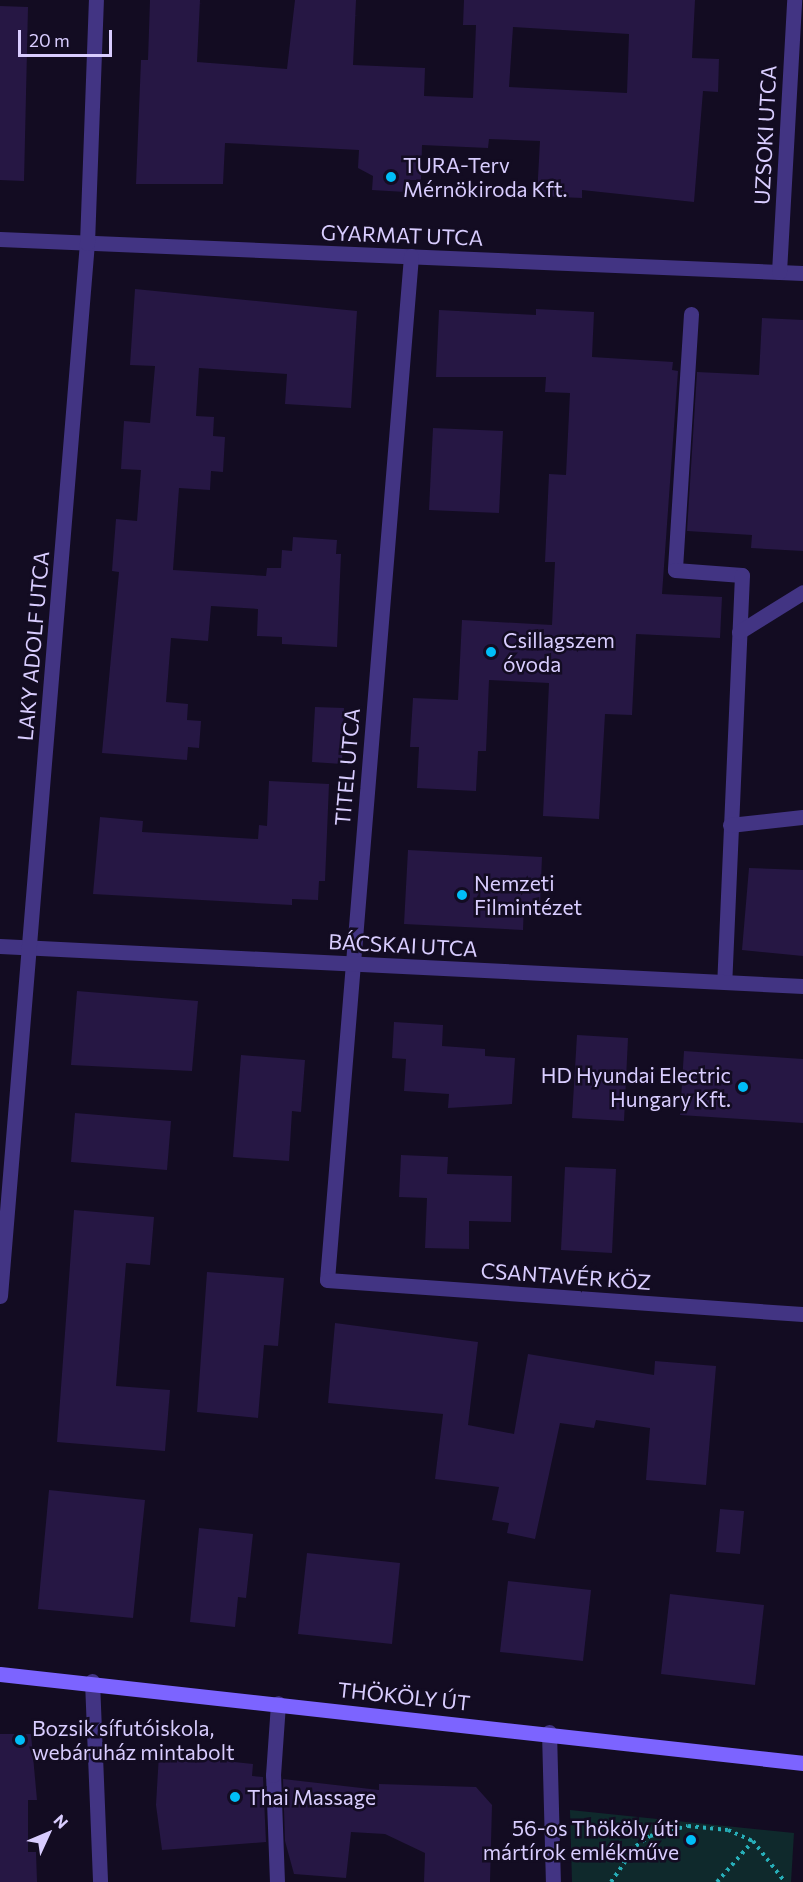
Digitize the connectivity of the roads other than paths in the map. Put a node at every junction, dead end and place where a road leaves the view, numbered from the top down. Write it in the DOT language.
graph roads {
  1 [pos="96,0"];
  2 [pos="794,0"];
  3 [pos="0,239"];
  4 [pos="87,243"];
  5 [pos="411,256"];
  6 [pos="779,272"];
  7 [pos="803,273"];
  8 [pos="691,314"];
  9 [pos="803,592"];
  10 [pos="739,632"];
  11 [pos="803,817"];
  12 [pos="730,825"];
  13 [pos="0,946"];
  14 [pos="29,947"];
  15 [pos="352,963"];
  16 [pos="724,982"];
  17 [pos="803,986"];
  18 [pos="327,1280"];
  19 [pos="0,1296"];
  20 [pos="803,1314"];
  21 [pos="0,1674"];
  22 [pos="92,1681"];
  23 [pos="278,1703"];
  24 [pos="549,1732"];
  25 [pos="803,1763"];
  26 [pos="99,1882"];
  27 [pos="277,1882"];
  28 [pos="553,1882"];
  1 -- 4 [label="street, LAKY ADOLF UTCA"];
  2 -- 6 [label="street, UZSOKI UTCA"];
  3 -- 4 [label="street, GYARMAT UTCA"];
  4 -- 5 [label="street, GYARMAT UTCA"];
  4 -- 14 [label="street, LAKY ADOLF UTCA"];
  5 -- 6 [label="street, GYARMAT UTCA"];
  5 -- 15 [label="street, TITEL UTCA"];
  6 -- 7 [label="street, GYARMAT UTCA"];
  8 -- 10 [label="street"];
  9 -- 10 [label="street"];
  10 -- 12 [label="street"];
  11 -- 12 [label="street"];
  12 -- 16 [label="street"];
  13 -- 14 [label="street, BÁCSKAI UTCA"];
  14 -- 15 [label="street, BÁCSKAI UTCA"];
  14 -- 19 [label="street, LAKY ADOLF UTCA"];
  15 -- 16 [label="street, BÁCSKAI UTCA"];
  15 -- 18 [label="street, TITEL UTCA"];
  16 -- 17 [label="street, BÁCSKAI UTCA"];
  18 -- 20 [label="street, CSANTAVÉR KÖZ"];
  21 -- 22 [label="main road, THÖKÖLY ÚT"];
  22 -- 23 [label="main road, THÖKÖLY ÚT"];
  22 -- 26 [label="street"];
  23 -- 24 [label="main road, THÖKÖLY ÚT"];
  23 -- 27 [label="street"];
  24 -- 25 [label="main road, THÖKÖLY ÚT"];
  24 -- 28 [label="street"];
}
